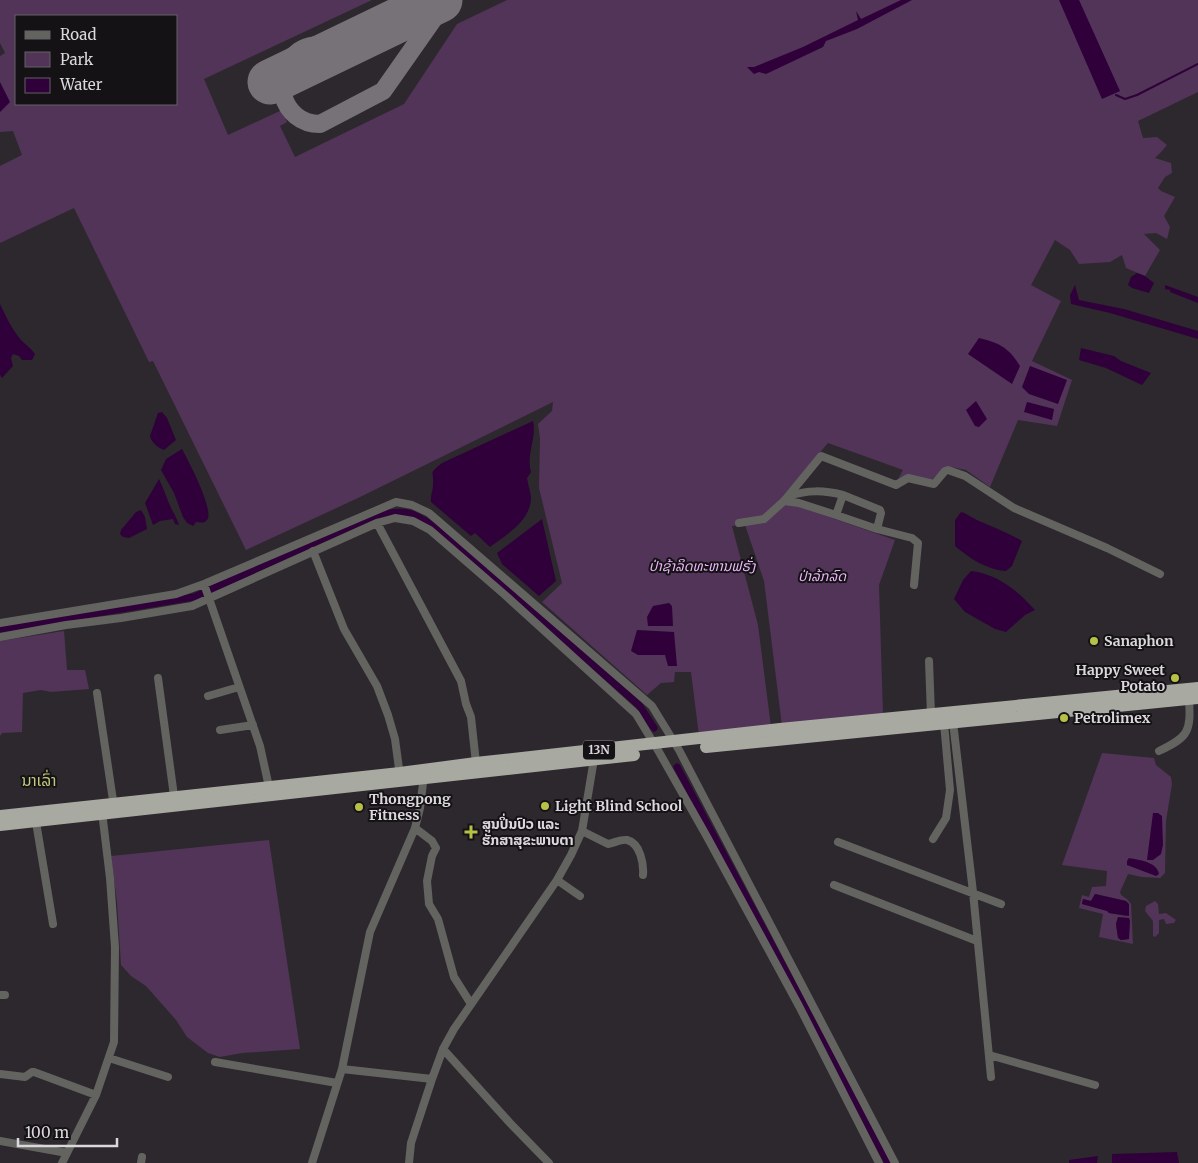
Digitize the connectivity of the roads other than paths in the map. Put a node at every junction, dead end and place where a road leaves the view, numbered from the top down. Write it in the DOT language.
graph roads {
  1 [pos="843,495"];
  2 [pos="786,499"];
  3 [pos="836,515"];
  4 [pos="377,522"];
  5 [pos="739,523"];
  6 [pos="877,529"];
  7 [pos="313,551"];
  8 [pos="1160,574"];
  9 [pos="204,585"];
  10 [pos="914,585"];
  11 [pos="208,596"];
  12 [pos="0,623"];
  13 [pos="0,637"];
  14 [pos="929,661"];
  15 [pos="158,678"];
  16 [pos="239,687"];
  17 [pos="1198,688"];
  18 [pos="97,693"];
  19 [pos="208,696"];
  20 [pos="1194,698"];
  21 [pos="931,715"];
  22 [pos="1194,720"];
  23 [pos="948,723"];
  24 [pos="253,725"];
  25 [pos="220,730"];
  26 [pos="677,746"];
  27 [pos="657,748"];
  28 [pos="1159,751"];
  29 [pos="594,759"];
  30 [pos="476,763"];
  31 [pos="423,774"];
  32 [pos="401,777"];
  33 [pos="269,787"];
  34 [pos="174,796"];
  35 [pos="108,808"];
  36 [pos="0,816"];
  37 [pos="36,822"];
  38 [pos="0,825"];
  39 [pos="415,828"];
  40 [pos="582,831"];
  41 [pos="933,839"];
  42 [pos="838,842"];
  43 [pos="643,875"];
  44 [pos="557,880"];
  45 [pos="834,885"];
  46 [pos="973,892"];
  47 [pos="580,896"];
  48 [pos="1001,904"];
  49 [pos="53,924"];
  50 [pos="977,941"];
  51 [pos="472,1004"];
  52 [pos="443,1049"];
  53 [pos="989,1055"];
  54 [pos="109,1058"];
  55 [pos="215,1062"];
  56 [pos="342,1069"];
  57 [pos="0,1074"];
  58 [pos="168,1077"];
  59 [pos="991,1078"];
  60 [pos="432,1080"];
  61 [pos="337,1084"];
  62 [pos="1095,1085"];
  63 [pos="96,1095"];
  64 [pos="0,1141"];
  65 [pos="67,1154"];
  66 [pos="62,1163"];
  67 [pos="312,1163"];
  68 [pos="409,1163"];
  69 [pos="549,1163"];
  70 [pos="880,1163"];
  71 [pos="895,1163"];
  1 -- 2 [label="street"];
  1 -- 3 [label="street"];
  1 -- 6 [label="street"];
  2 -- 3 [label="street"];
  2 -- 5 [label="street"];
  2 -- 8 [label="street"];
  3 -- 6 [label="street"];
  4 -- 7 [label="street"];
  4 -- 27 [label="street"];
  4 -- 30 [label="street"];
  6 -- 10 [label="street"];
  7 -- 11 [label="street"];
  7 -- 32 [label="street"];
  9 -- 11 [label="street"];
  9 -- 12 [label="street"];
  9 -- 26 [label="street"];
  11 -- 13 [label="street"];
  11 -- 16 [label="street"];
  14 -- 21 [label="street"];
  15 -- 34 [label="street"];
  16 -- 19 [label="street"];
  16 -- 24 [label="street"];
  17 -- 21 [label="highway, 13N"];
  18 -- 35 [label="street"];
  20 -- 22 [label="street"];
  20 -- 23 [label="highway, 13N"];
  21 -- 26 [label="highway, 13N"];
  22 -- 28 [label="street"];
  23 -- 26 [label="highway, 13N"];
  23 -- 41 [label="street"];
  23 -- 46 [label="street"];
  24 -- 25 [label="street"];
  24 -- 33 [label="street"];
  26 -- 27 [label="highway, 13N"];
  26 -- 71 [label="street"];
  27 -- 29 [label="highway, 13N"];
  27 -- 30 [label="highway, 13N"];
  27 -- 70 [label="street"];
  29 -- 31 [label="highway, 13N"];
  29 -- 40 [label="street"];
  30 -- 31 [label="highway, 13N"];
  31 -- 32 [label="highway, 13N"];
  31 -- 39 [label="street"];
  32 -- 33 [label="highway, 13N"];
  32 -- 35 [label="highway, 13N"];
  33 -- 34 [label="highway, 13N"];
  34 -- 35 [label="highway, 13N"];
  35 -- 36 [label="highway, 13N"];
  35 -- 37 [label="highway, 13N"];
  35 -- 54 [label="street"];
  37 -- 38 [label="highway, 13N"];
  37 -- 49 [label="street"];
  39 -- 51 [label="street"];
  39 -- 56 [label="street"];
  40 -- 43 [label="street"];
  40 -- 44 [label="street"];
  42 -- 46 [label="street"];
  44 -- 47 [label="street"];
  44 -- 51 [label="street"];
  45 -- 50 [label="street"];
  46 -- 48 [label="street"];
  46 -- 50 [label="street"];
  50 -- 53 [label="street"];
  51 -- 52 [label="street"];
  52 -- 60 [label="street"];
  52 -- 69 [label="street"];
  53 -- 59 [label="street"];
  53 -- 62 [label="street"];
  54 -- 58 [label="street"];
  54 -- 63 [label="street"];
  55 -- 61 [label="street"];
  56 -- 60 [label="street"];
  56 -- 61 [label="street"];
  57 -- 63 [label="street"];
  60 -- 68 [label="street"];
  61 -- 67 [label="street"];
  63 -- 65 [label="street"];
  64 -- 65 [label="street"];
  65 -- 66 [label="street"];
}
